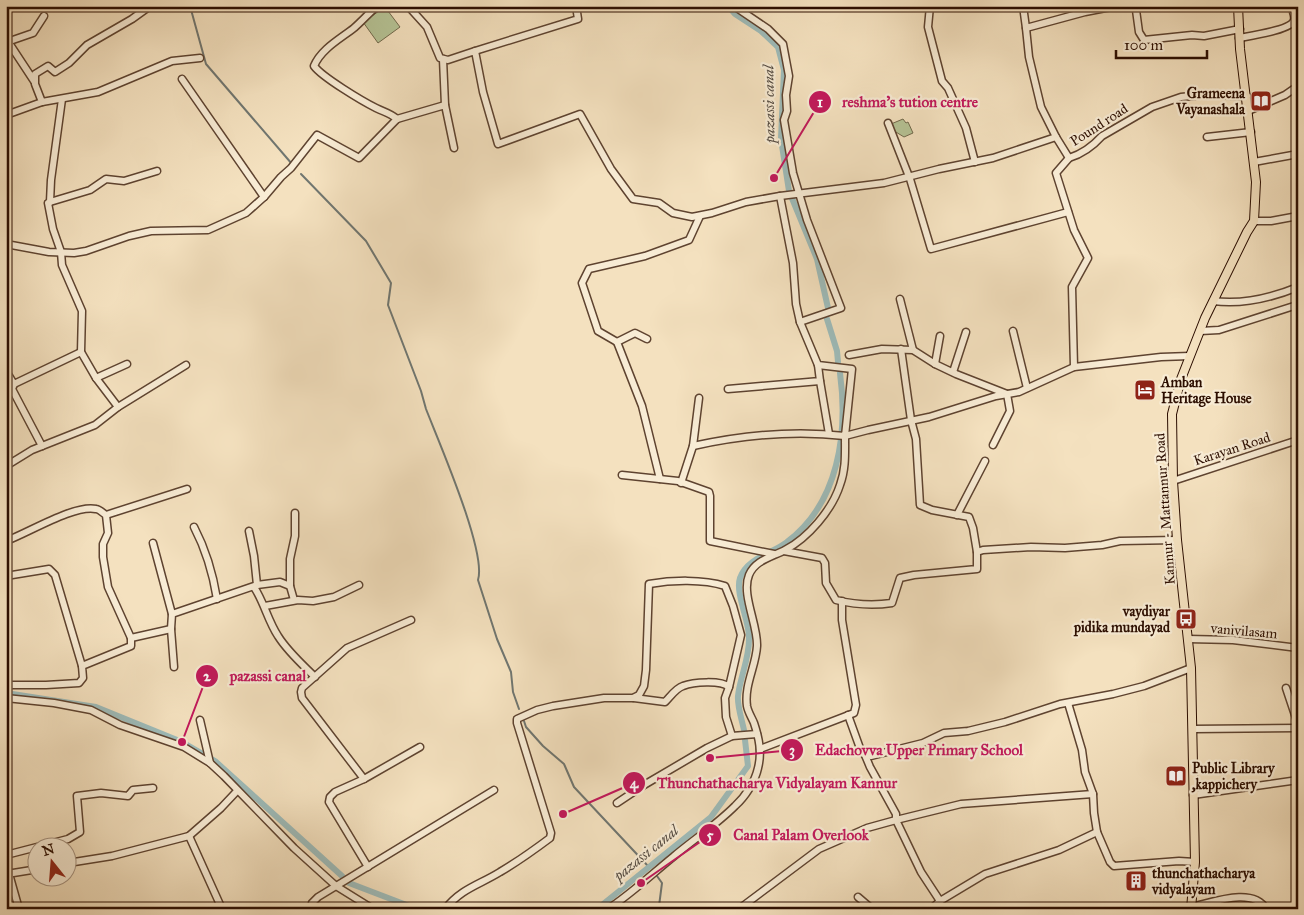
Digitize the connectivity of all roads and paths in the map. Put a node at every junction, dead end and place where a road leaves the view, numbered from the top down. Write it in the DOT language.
graph roads {
  1 [pos="150,6"];
  2 [pos="377,6"];
  3 [pos="408,6"];
  4 [pos="576,6"];
  5 [pos="734,6"];
  6 [pos="930,6"];
  7 [pos="1023,6"];
  8 [pos="1116,6"];
  9 [pos="1132,6"];
  10 [pos="1238,6"];
  11 [pos="1298,6"];
  12 [pos="44,16"];
  13 [pos="1026,28"];
  14 [pos="1240,29"];
  15 [pos="1240,38"];
  16 [pos="7,42"];
  17 [pos="475,51"];
  18 [pos="200,58"];
  19 [pos="443,60"];
  20 [pos="182,78"];
  21 [pos="36,84"];
  22 [pos="1298,86"];
  23 [pos="1247,96"];
  24 [pos="62,99"];
  25 [pos="42,102"];
  26 [pos="445,105"];
  27 [pos="1248,110"];
  28 [pos="6,115"];
  29 [pos="397,119"];
  30 [pos="888,123"];
  31 [pos="1251,132"];
  32 [pos="1056,137"];
  33 [pos="1207,137"];
  34 [pos="454,148"];
  35 [pos="1298,154"];
  36 [pos="1069,158"];
  37 [pos="976,162"];
  38 [pos="1254,162"];
  39 [pos="157,171"];
  40 [pos="908,176"];
  41 [pos="798,194"];
  42 [pos="782,195"];
  43 [pos="264,197"];
  44 [pos="50,202"];
  45 [pos="1068,212"];
  46 [pos="700,216"];
  47 [pos="1298,216"];
  48 [pos="1254,221"];
  49 [pos="6,244"];
  50 [pos="61,252"];
  51 [pos="1298,287"];
  52 [pos="900,299"];
  53 [pos="1213,301"];
  54 [pos="1298,309"];
  55 [pos="800,322"];
  56 [pos="1013,331"];
  57 [pos="1200,331"];
  58 [pos="966,332"];
  59 [pos="940,336"];
  60 [pos="647,339"];
  61 [pos="616,342"];
  62 [pos="901,349"];
  63 [pos="913,350"];
  64 [pos="81,352"];
  65 [pos="849,355"];
  66 [pos="1190,356"];
  67 [pos="127,364"];
  68 [pos="935,364"];
  69 [pos="186,365"];
  70 [pos="818,365"];
  71 [pos="1074,367"];
  72 [pos="6,371"];
  73 [pos="953,372"];
  74 [pos="96,378"];
  75 [pos="820,381"];
  76 [pos="14,384"];
  77 [pos="1028,388"];
  78 [pos="728,389"];
  79 [pos="1007,394"];
  80 [pos="699,398"];
  81 [pos="118,407"];
  82 [pos="911,420"];
  83 [pos="829,434"];
  84 [pos="845,436"];
  85 [pos="1298,440"];
  86 [pos="993,445"];
  87 [pos="42,446"];
  88 [pos="693,446"];
  89 [pos="985,461"];
  90 [pos="6,466"];
  91 [pos="622,475"];
  92 [pos="660,479"];
  93 [pos="1173,481"];
  94 [pos="682,483"];
  95 [pos="187,489"];
  96 [pos="295,513"];
  97 [pos="106,515"];
  98 [pos="957,515"];
  99 [pos="194,527"];
  100 [pos="249,531"];
  101 [pos="1177,540"];
  102 [pos="6,541"];
  103 [pos="153,543"];
  104 [pos="784,551"];
  105 [pos="977,552"];
  106 [pos="774,554"];
  107 [pos="6,576"];
  108 [pos="359,585"];
  109 [pos="256,586"];
  110 [pos="290,586"];
  111 [pos="217,599"];
  112 [pos="294,600"];
  113 [pos="842,601"];
  114 [pos="265,606"];
  115 [pos="172,614"];
  116 [pos="411,620"];
  117 [pos="171,629"];
  118 [pos="131,638"];
  119 [pos="1188,639"];
  120 [pos="1298,648"];
  121 [pos="82,666"];
  122 [pos="174,667"];
  123 [pos="1191,668"];
  124 [pos="315,677"];
  125 [pos="6,685"];
  126 [pos="730,687"];
  127 [pos="1286,688"];
  128 [pos="6,698"];
  129 [pos="633,698"];
  130 [pos="1068,703"];
  131 [pos="848,715"];
  132 [pos="200,720"];
  133 [pos="1298,726"];
  134 [pos="1193,729"];
  135 [pos="756,734"];
  136 [pos="732,736"];
  137 [pos="420,747"];
  138 [pos="760,749"];
  139 [pos="865,755"];
  140 [pos="210,764"];
  141 [pos="364,779"];
  142 [pos="1298,780"];
  143 [pos="153,788"];
  144 [pos="494,790"];
  145 [pos="237,791"];
  146 [pos="1093,794"];
  147 [pos="1193,795"];
  148 [pos="617,803"];
  149 [pos="896,820"];
  150 [pos="1097,832"];
  151 [pos="189,836"];
  152 [pos="6,855"];
  153 [pos="78,861"];
  154 [pos="1195,862"];
  155 [pos="6,863"];
  156 [pos="368,867"];
  157 [pos="28,870"];
  158 [pos="8,874"];
  159 [pos="336,886"];
  160 [pos="858,898"];
  161 [pos="940,901"];
  162 [pos="1191,908"];
  163 [pos="19,909"];
  164 [pos="222,909"];
  165 [pos="311,909"];
  166 [pos="373,909"];
  167 [pos="445,909"];
  168 [pos="608,909"];
  169 [pos="739,909"];
  170 [pos="872,909"];
  171 [pos="931,909"];
  172 [pos="1266,909"];
  1 -- 21 [label="street"];
  2 -- 29 [label="street"];
  3 -- 19 [label="street"];
  4 -- 17 [label="street"];
  5 -- 41 [label="street"];
  6 -- 37 [label="street"];
  7 -- 13 [label="street, Pound road"];
  8 -- 13 [label="street"];
  9 -- 14 [label="street"];
  10 -- 14 [label="main road, Kannur - Mattannur Road"];
  11 -- 15 [label="street"];
  12 -- 16 [label="street"];
  13 -- 32 [label="street, Pound road"];
  14 -- 15 [label="main road, Kannur - Mattannur Road"];
  15 -- 23 [label="main road, Kannur - Mattannur Road"];
  16 -- 21 [label="street"];
  17 -- 19 [label="street"];
  17 -- 46 [label="street"];
  18 -- 24 [label="street"];
  19 -- 26 [label="street"];
  20 -- 43 [label="street"];
  21 -- 25 [label="street"];
  22 -- 27 [label="street"];
  23 -- 27 [label="main road, Kannur - Mattannur Road"];
  23 -- 36 [label="street, Pound road"];
  24 -- 25 [label="street"];
  24 -- 44 [label="street"];
  25 -- 28 [label="street"];
  26 -- 29 [label="street"];
  26 -- 34 [label="street"];
  27 -- 31 [label="main road, Kannur - Mattannur Road"];
  29 -- 43 [label="street"];
  30 -- 40 [label="street"];
  31 -- 33 [label="street"];
  31 -- 38 [label="main road, Kannur - Mattannur Road"];
  32 -- 36 [label="street, Pound road"];
  32 -- 37 [label="street"];
  35 -- 38 [label="street"];
  36 -- 45 [label="street"];
  37 -- 40 [label="street"];
  38 -- 48 [label="main road, Kannur - Mattannur Road"];
  39 -- 44 [label="street"];
  40 -- 41 [label="street"];
  40 -- 45 [label="street"];
  41 -- 42 [label="street"];
  41 -- 55 [label="street"];
  42 -- 46 [label="street"];
  42 -- 55 [label="street"];
  43 -- 50 [label="street"];
  44 -- 50 [label="street"];
  45 -- 71 [label="street"];
  46 -- 61 [label="street"];
  47 -- 48 [label="street"];
  48 -- 53 [label="main road, Kannur - Mattannur Road"];
  49 -- 50 [label="street"];
  50 -- 64 [label="street"];
  51 -- 53 [label="street"];
  52 -- 63 [label="street"];
  53 -- 57 [label="main road, Kannur - Mattannur Road"];
  54 -- 57 [label="street"];
  55 -- 70 [label="street"];
  56 -- 77 [label="street"];
  57 -- 66 [label="main road, Kannur - Mattannur Road"];
  58 -- 73 [label="street"];
  59 -- 68 [label="street"];
  60 -- 61 [label="street"];
  61 -- 92 [label="street"];
  62 -- 63 [label="street"];
  62 -- 65 [label="street"];
  62 -- 82 [label="street"];
  63 -- 68 [label="street"];
  64 -- 74 [label="street"];
  64 -- 76 [label="street"];
  66 -- 71 [label="street"];
  66 -- 93 [label="main road, Kannur - Mattannur Road"];
  67 -- 74 [label="street"];
  68 -- 73 [label="street"];
  69 -- 81 [label="street"];
  70 -- 75 [label="street"];
  70 -- 84 [label="street"];
  71 -- 77 [label="street"];
  72 -- 76 [label="street"];
  73 -- 79 [label="street"];
  74 -- 81 [label="street"];
  75 -- 78 [label="street"];
  75 -- 83 [label="street"];
  76 -- 87 [label="street"];
  77 -- 79 [label="street"];
  79 -- 82 [label="street"];
  79 -- 86 [label="street"];
  80 -- 88 [label="street"];
  81 -- 87 [label="street"];
  82 -- 84 [label="street"];
  82 -- 98 [label="street"];
  83 -- 84 [label="street"];
  83 -- 88 [label="street"];
  84 -- 104 [label="street"];
  85 -- 93 [label="street, Karayan Road"];
  87 -- 90 [label="street"];
  88 -- 94 [label="street"];
  89 -- 98 [label="street"];
  91 -- 92 [label="street"];
  92 -- 94 [label="street"];
  93 -- 101 [label="main road, Kannur - Mattannur Road"];
  94 -- 106 [label="street"];
  95 -- 97 [label="street"];
  96 -- 110 [label="street"];
  97 -- 102 [label="street"];
  97 -- 118 [label="street"];
  98 -- 105 [label="street"];
  99 -- 111 [label="street"];
  100 -- 109 [label="street"];
  101 -- 105 [label="street"];
  101 -- 119 [label="main road, Kannur - Mattannur Road"];
  103 -- 115 [label="street"];
  104 -- 106 [label="street"];
  104 -- 113 [label="street"];
  105 -- 113 [label="street"];
  106 -- 135 [label="street"];
  107 -- 121 [label="street"];
  108 -- 112 [label="street"];
  109 -- 110 [label="street"];
  109 -- 111 [label="street"];
  109 -- 114 [label="street"];
  110 -- 112 [label="street"];
  111 -- 115 [label="street"];
  112 -- 114 [label="street"];
  113 -- 131 [label="street"];
  114 -- 124 [label="street"];
  115 -- 117 [label="street"];
  116 -- 124 [label="street"];
  117 -- 118 [label="street"];
  117 -- 122 [label="street"];
  118 -- 121 [label="street"];
  119 -- 120 [label="street, vanivilasam"];
  119 -- 123 [label="main road, Kannur - Mattannur Road"];
  121 -- 125 [label="street"];
  123 -- 130 [label="street"];
  123 -- 134 [label="main road, Kannur - Mattannur Road"];
  124 -- 141 [label="street"];
  126 -- 129 [label="street"];
  126 -- 129 [label="street"];
  126 -- 136 [label="street"];
  127 -- 133 [label="street"];
  128 -- 140 [label="street"];
  129 -- 167 [label="street"];
  130 -- 139 [label="street"];
  130 -- 146 [label="street"];
  131 -- 138 [label="street"];
  131 -- 139 [label="street"];
  132 -- 140 [label="street"];
  133 -- 134 [label="street"];
  134 -- 147 [label="main road, Kannur - Mattannur Road"];
  135 -- 136 [label="street"];
  135 -- 138 [label="street"];
  136 -- 148 [label="street"];
  137 -- 141 [label="street"];
  138 -- 168 [label="street"];
  139 -- 149 [label="street"];
  140 -- 145 [label="street"];
  141 -- 156 [label="street"];
  142 -- 147 [label="street"];
  143 -- 152 [label="street"];
  144 -- 156 [label="street"];
  145 -- 151 [label="street"];
  145 -- 159 [label="street"];
  146 -- 149 [label="street"];
  146 -- 150 [label="street"];
  147 -- 154 [label="main road, Kannur - Mattannur Road"];
  149 -- 161 [label="street"];
  149 -- 169 [label="street"];
  150 -- 154 [label="street"];
  150 -- 161 [label="street"];
  151 -- 153 [label="street"];
  151 -- 164 [label="street"];
  154 -- 162 [label="main road, Kannur - Mattannur Road"];
  155 -- 158 [label="street"];
  156 -- 159 [label="street"];
  157 -- 158 [label="street"];
  158 -- 163 [label="street"];
  159 -- 165 [label="street"];
  159 -- 166 [label="street"];
  160 -- 170 [label="street"];
  161 -- 171 [label="street"];
  162 -- 172 [label="street"];
}
